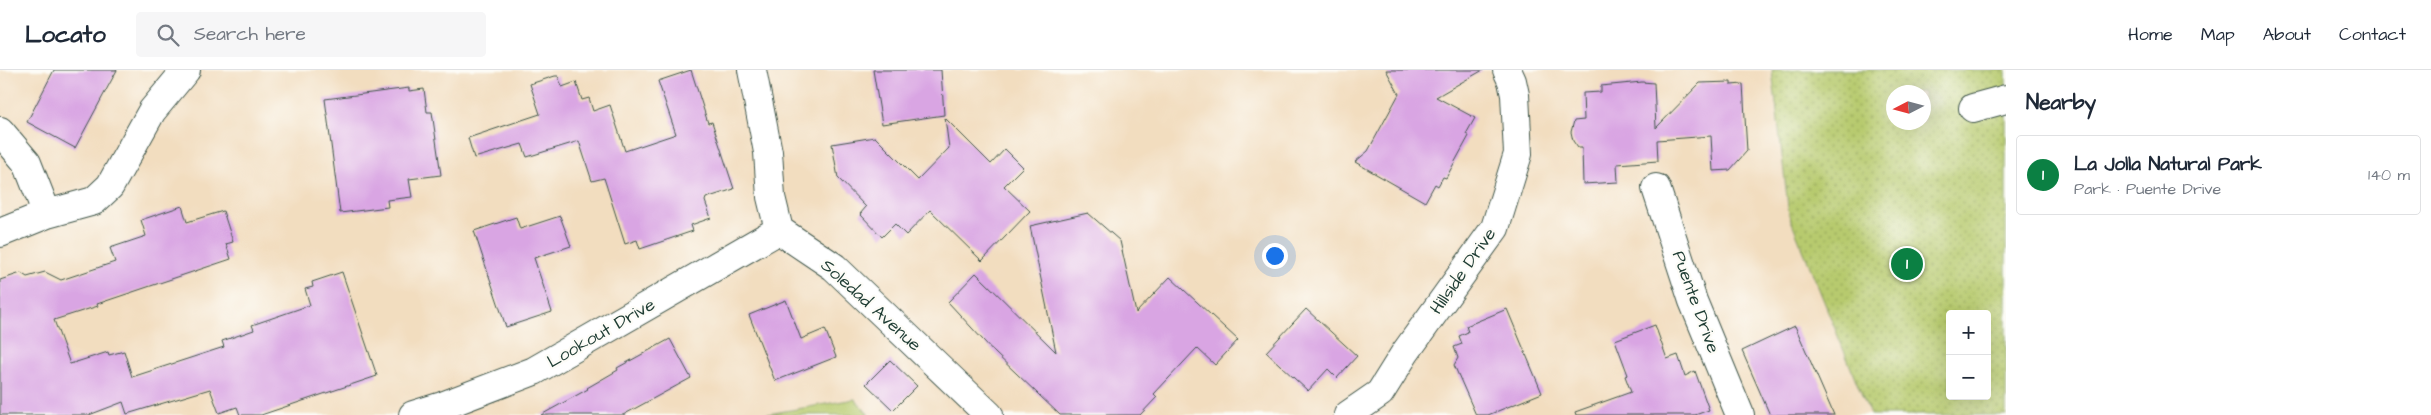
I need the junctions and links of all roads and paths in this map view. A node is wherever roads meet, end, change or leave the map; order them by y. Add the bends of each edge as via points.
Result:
1 (186, 70) edge
2 (752, 70) edge
3 (1507, 70) edge
4 (2006, 99) edge
5 (1973, 108) dead end
6 (0, 131) edge
7 (1656, 188) dead end
8 (47, 214) junction
9 (778, 230) junction
10 (0, 233) edge
11 (413, 415) edge
12 (989, 415) edge
13 (1348, 415) edge
14 (1740, 415) edge

1 - 8 street via 152,110 110,186 94,201
2 - 9 street via 768,152 771,197
3 - 13 street, Hillside Drive via 1515,95 1518,154 1495,228 1380,393
4 - 5 street
6 - 8 street via 27,162
7 - 14 street, Puente Drive via 1693,301
8 - 10 street
9 - 11 street, Lookout Drive via 534,371
9 - 12 street, Soledad Avenue via 834,267

